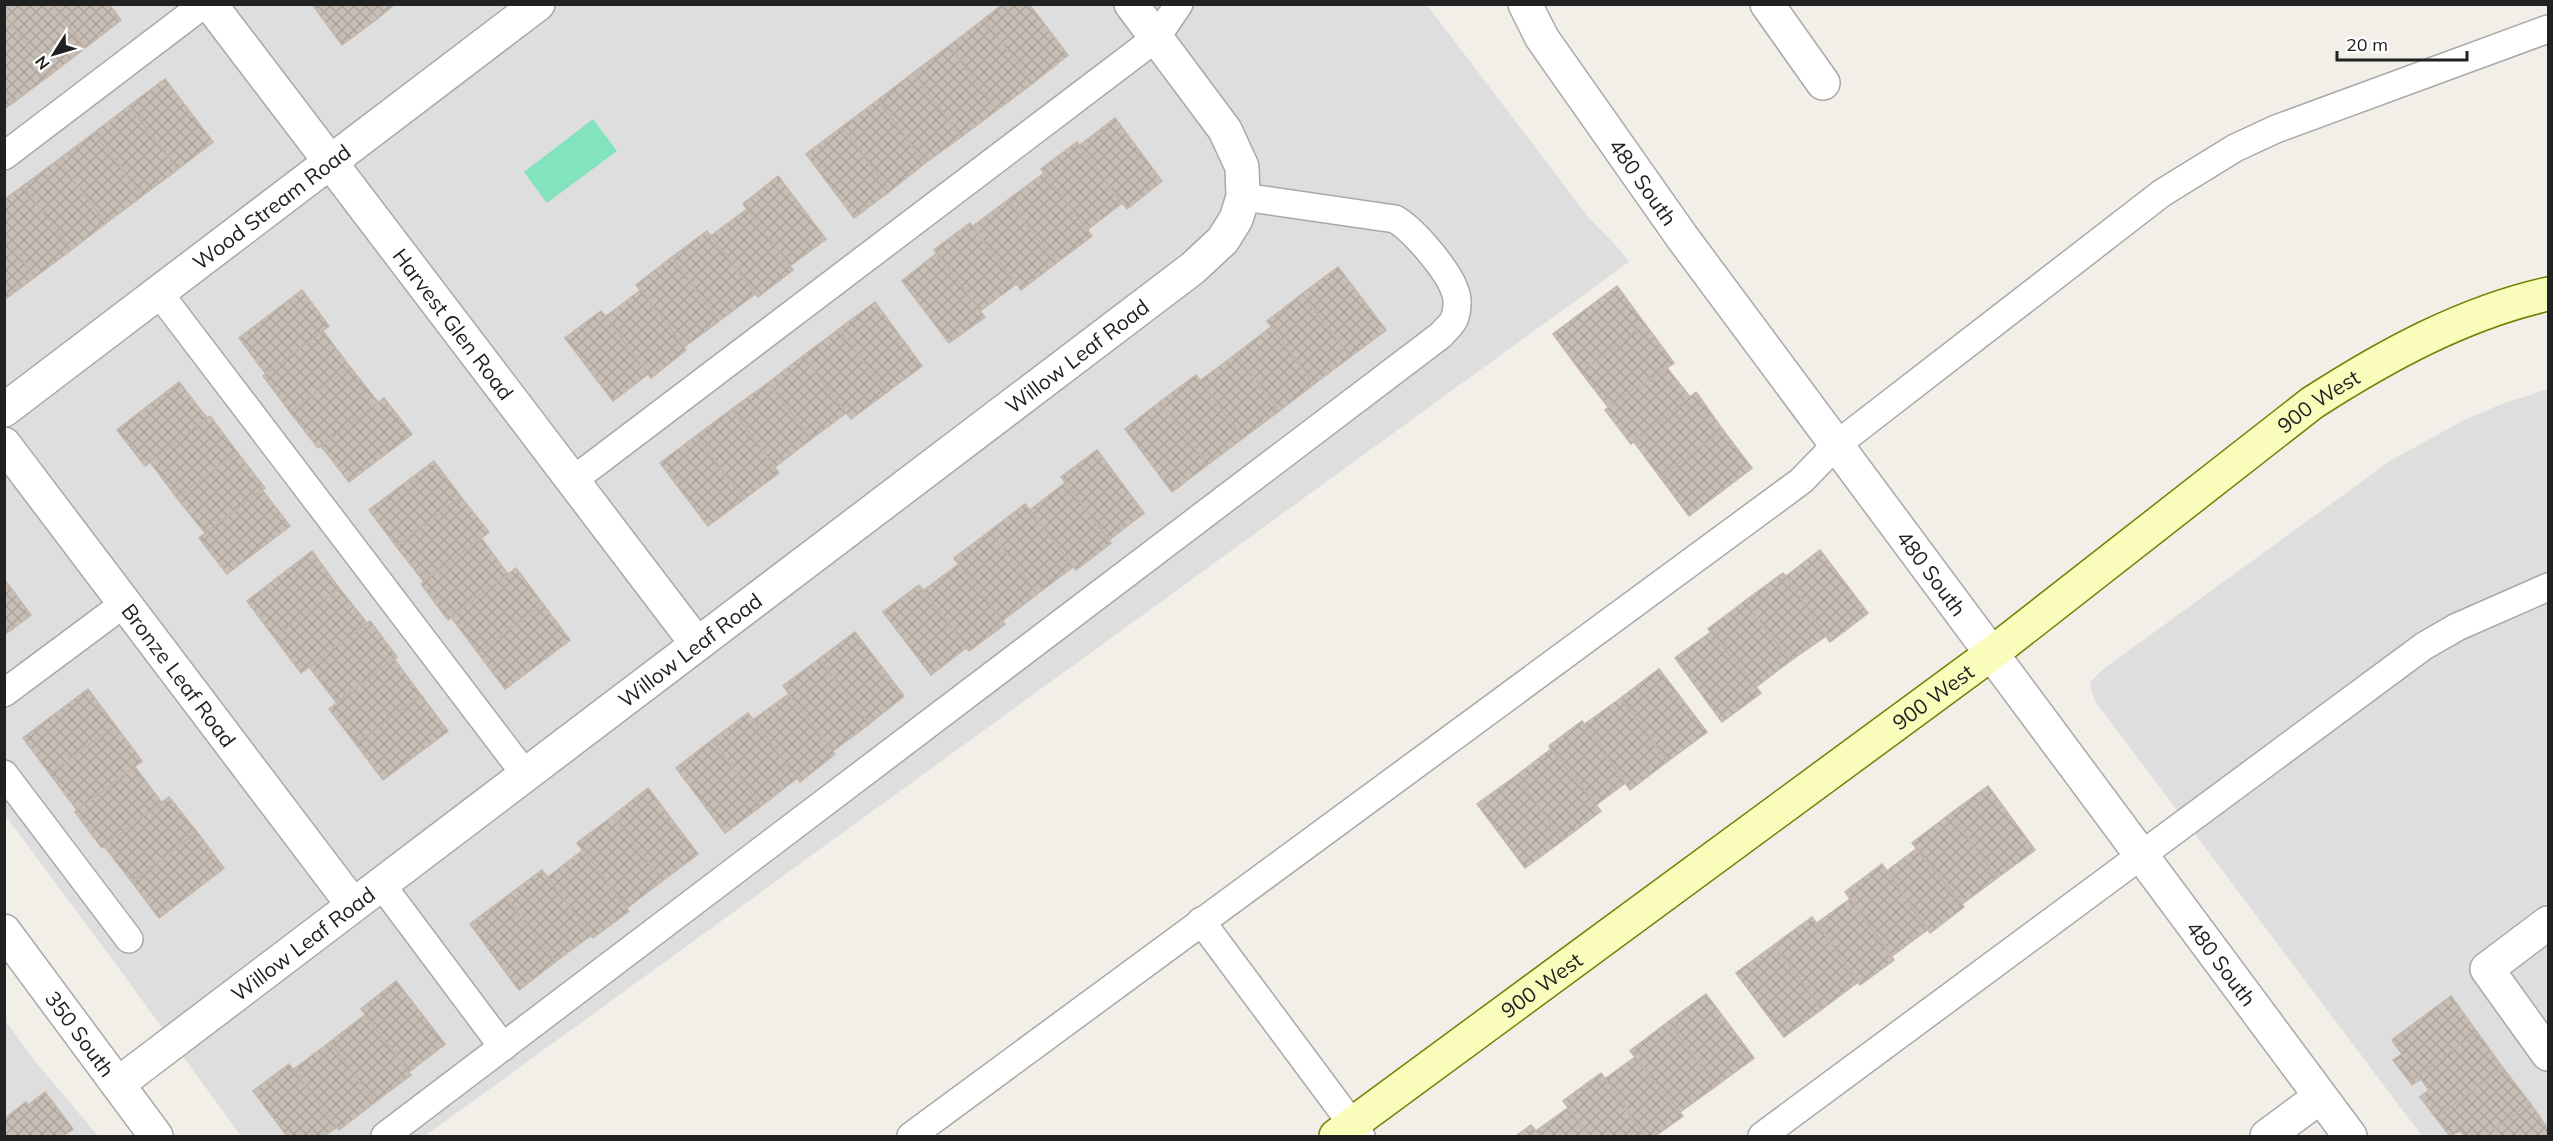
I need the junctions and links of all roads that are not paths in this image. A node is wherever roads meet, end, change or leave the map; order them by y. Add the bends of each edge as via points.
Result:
1 (204, 4) edge
2 (210, 4) edge
3 (538, 4) edge
4 (1131, 4) edge
5 (1179, 4) edge
6 (1525, 4) edge
7 (1767, 4) edge
8 (2548, 29) edge
9 (1156, 38) junction
10 (1823, 83) dead end
11 (4, 156) edge
12 (330, 162) junction
13 (1243, 197) junction
14 (159, 293) junction
15 (2548, 294) edge
16 (4, 410) edge
17 (4, 444) edge
18 (1835, 446) junction
19 (572, 482) junction
20 (2548, 587) edge
21 (125, 603) junction
22 (697, 644) junction
23 (1991, 654) junction
24 (4, 693) edge
25 (4, 774) edge
26 (525, 774) junction
27 (2141, 857) junction
28 (381, 884) junction
29 (353, 905) junction
30 (1201, 921) junction
31 (2548, 923) edge
32 (4, 931) edge
33 (129, 939) dead end
34 (503, 1047) junction
35 (2548, 1054) edge
36 (118, 1084) junction
37 (2320, 1097) junction
38 (1349, 1133) edge
39 (156, 1137) edge
40 (385, 1137) edge
41 (911, 1137) edge
42 (1762, 1137) edge
43 (2267, 1137) edge
44 (2350, 1137) edge

1 - 11 lane
2 - 12 street, Harvest Glen Road
3 - 12 street, Wood Stream Road
4 - 9 street
5 - 9 lane
6 - 18 street, 480 South via 1542,38 1668,218
7 - 10 street
8 - 18 lane via 2276,129 2198,169
9 - 13 street via 1225,130 1242,167
9 - 19 lane
12 - 14 street, Wood Stream Road
12 - 19 street, Harvest Glen Road
13 - 22 street, Willow Leaf Road via 1223,240 1193,268
13 - 34 lane via 1395,219 1413,232 1447,277 1455,293 1454,320 1441,335
14 - 16 street, Wood Stream Road
14 - 26 lane
15 - 23 street, 900 West via 2429,336 2369,366 2312,403
17 - 21 street, Bronze Leaf Road
18 - 23 street, 480 South
18 - 30 lane via 1802,481
19 - 22 street, Harvest Glen Road
20 - 27 lane via 2424,646
21 - 24 lane
21 - 29 street, Bronze Leaf Road
22 - 26 street, Willow Leaf Road
23 - 27 street, 480 South
23 - 38 street, 900 West
25 - 33 lane
26 - 28 street, Willow Leaf Road
27 - 37 street, 480 South
27 - 42 lane
28 - 29 street, Willow Leaf Road
28 - 34 lane
29 - 36 street, Willow Leaf Road
30 - 38 lane
30 - 41 lane
31 - 35 street via 2487,969
32 - 36 street, 350 South
34 - 40 lane
36 - 39 street, 350 South
37 - 43 street
37 - 44 street, 480 South

